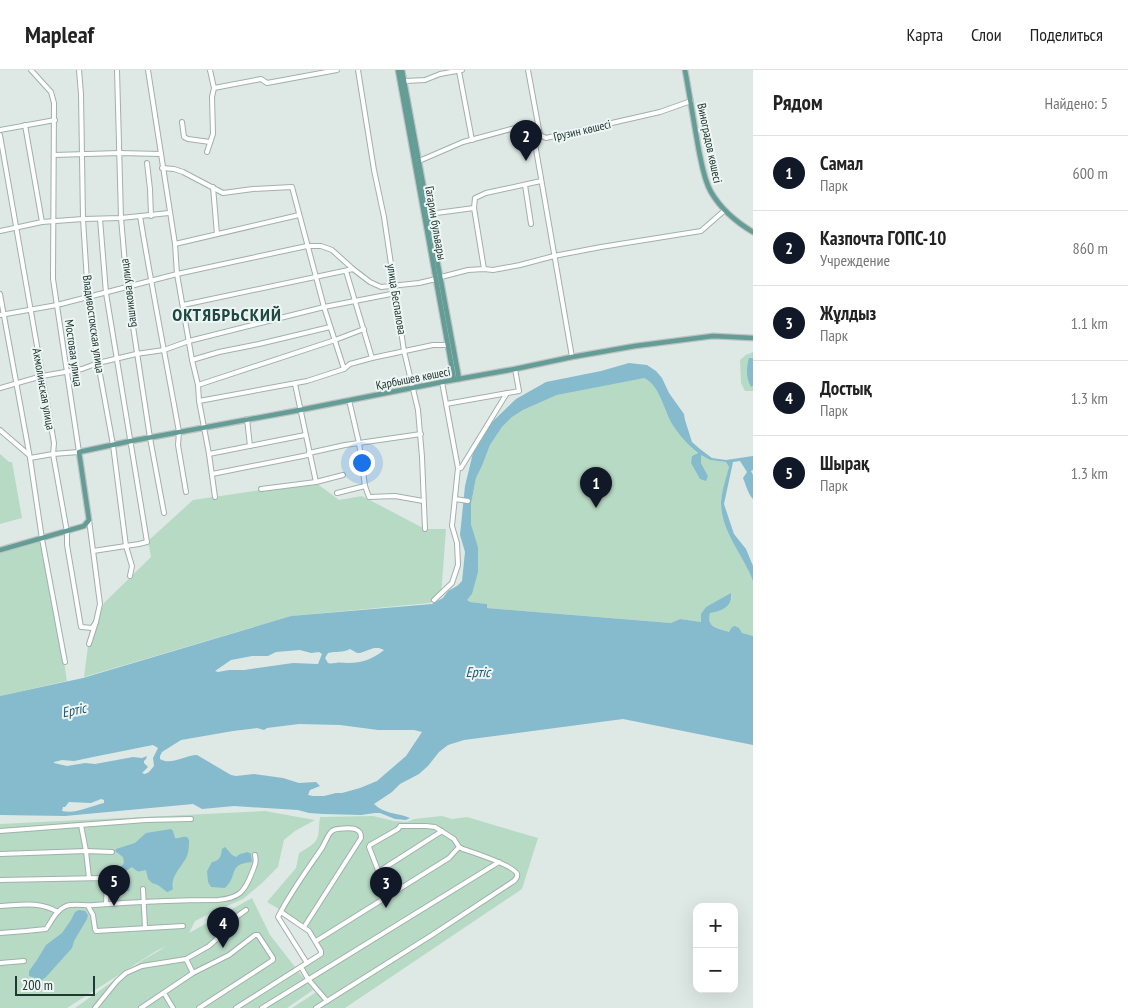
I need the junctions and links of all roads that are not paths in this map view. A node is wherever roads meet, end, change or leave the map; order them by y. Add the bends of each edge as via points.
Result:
1 (30, 70) edge
2 (79, 70) edge
3 (117, 70) edge
4 (148, 70) edge
5 (210, 70) edge
6 (337, 70) edge
7 (358, 70) edge
8 (398, 70) edge
9 (402, 70) edge
10 (461, 70) edge
11 (528, 70) edge
12 (685, 70) edge
13 (405, 81) junction
14 (214, 88) junction
15 (691, 101) junction
16 (55, 120) junction
17 (182, 122) dead end
18 (25, 125) junction
19 (0, 130) edge
20 (533, 132) junction
21 (0, 135) edge
22 (540, 135) junction
23 (472, 140) junction
24 (210, 142) junction
25 (206, 152) dead end
26 (118, 153) junction
27 (82, 154) junction
28 (161, 154) junction
29 (418, 154) junction
30 (54, 155) junction
31 (432, 155) junction
32 (417, 161) junction
33 (147, 163) dead end
34 (162, 168) junction
35 (541, 181) junction
36 (525, 185) junction
37 (214, 187) junction
38 (474, 208) junction
39 (724, 210) junction
40 (169, 213) junction
41 (429, 214) junction
42 (299, 215) junction
43 (140, 216) junction
44 (151, 216) junction
45 (100, 218) junction
46 (120, 218) junction
47 (83, 219) junction
48 (54, 221) junction
49 (42, 222) junction
50 (531, 224) dead end
51 (17, 228) junction
52 (0, 231) edge
53 (753, 232) edge
54 (217, 234) junction
55 (174, 244) junction
56 (308, 246) junction
57 (554, 256) junction
58 (352, 269) junction
59 (484, 269) junction
60 (346, 271) junction
61 (177, 274) junction
62 (316, 277) junction
63 (438, 278) junction
64 (150, 280) junction
65 (395, 286) junction
66 (127, 287) junction
67 (106, 293) junction
68 (396, 293) junction
69 (0, 294) edge
70 (88, 297) junction
71 (355, 300) junction
72 (183, 304) junction
73 (57, 305) junction
74 (324, 307) junction
75 (31, 310) junction
76 (2, 315) edge
77 (330, 326) junction
78 (364, 329) junction
79 (753, 338) edge
80 (334, 340) junction
81 (188, 341) junction
82 (448, 345) junction
83 (164, 350) junction
84 (404, 351) junction
85 (136, 354) junction
86 (572, 357) junction
87 (372, 358) junction
88 (117, 359) junction
89 (192, 360) junction
90 (98, 363) junction
91 (344, 369) junction
92 (515, 369) junction
93 (67, 372) junction
94 (42, 376) junction
95 (457, 379) junction
96 (442, 382) junction
97 (16, 384) junction
98 (295, 384) junction
99 (198, 385) junction
100 (0, 388) edge
101 (414, 388) junction
102 (507, 393) junction
103 (349, 400) junction
104 (199, 401) junction
105 (446, 404) junction
106 (300, 410) junction
107 (247, 420) junction
108 (204, 428) junction
109 (0, 430) edge
110 (179, 432) junction
111 (421, 434) junction
112 (305, 436) junction
113 (150, 438) junction
114 (131, 441) junction
115 (359, 443) junction
116 (113, 445) junction
117 (250, 446) junction
118 (79, 452) junction
119 (309, 453) junction
120 (54, 454) junction
121 (209, 454) junction
122 (30, 457) junction
123 (458, 468) junction
124 (212, 474) junction
125 (342, 475) dead end
126 (316, 482) junction
127 (365, 486) junction
128 (261, 489) dead end
129 (186, 492) dead end
130 (337, 493) dead end
131 (215, 497) dead end
132 (455, 499) junction
133 (423, 501) junction
134 (468, 501) dead end
135 (164, 513) dead end
136 (89, 520) junction
137 (425, 529) dead end
138 (67, 532) junction
139 (42, 539) junction
140 (126, 546) junction
141 (0, 550) edge
142 (92, 551) junction
143 (130, 576) dead end
144 (434, 600) dead end
145 (96, 622) junction
146 (89, 644) dead end
147 (65, 662) dead end
148 (191, 819) dead end
149 (81, 825) junction
150 (0, 830) edge
151 (442, 831) junction
152 (460, 847) junction
153 (86, 851) junction
154 (112, 852) dead end
155 (0, 854) edge
156 (255, 855) dead end
157 (499, 862) junction
158 (378, 872) junction
159 (89, 878) junction
160 (0, 880) edge
161 (143, 889) dead end
162 (388, 896) junction
163 (143, 902) junction
164 (106, 904) junction
165 (0, 906) edge
166 (88, 906) junction
167 (246, 910) dead end
168 (58, 912) junction
169 (281, 912) junction
170 (183, 926) dead end
171 (304, 927) junction
172 (145, 928) junction
173 (0, 932) edge
174 (316, 941) junction
175 (186, 959) junction
176 (24, 961) dead end
177 (0, 963) edge
178 (307, 963) junction
179 (300, 967) junction
180 (193, 973) junction
181 (308, 978) junction
182 (164, 993) junction
183 (327, 1001) junction
184 (95, 1008) edge
185 (141, 1008) edge
186 (173, 1008) edge
187 (199, 1008) edge
188 (236, 1008) edge
189 (262, 1008) edge
190 (316, 1008) edge

1 - 16 street, Мостовая улица via 51,92
2 - 27 street, Владивостокская улица
3 - 26 street, Башикова улица
4 - 28 street
5 - 14 street
6 - 14 street via 267,83 261,80
7 - 65 street, улица Беспалова
8 - 32 main road, Гагарин бульвары
9 - 13 main road, Гагарин бульвары
10 - 13 street via 425,80
10 - 23 street
11 - 22 street
12 - 15 main road, Виноградов көшесі
13 - 29 main road, Гагарин бульвары
14 - 24 street
15 - 22 street, Грузин көшесі via 660,112 546,138
15 - 39 main road, Виноградов көшесі via 706,182
16 - 18 street
16 - 30 street, Мостовая улица
17 - 24 street via 184,137
18 - 19 street
18 - 49 street
20 - 22 street, Грузин көшесі
20 - 23 street, Грузин көшесі via 522,127
20 - 35 street
21 - 51 street, Акмолинская улица
23 - 31 street, Грузин көшесі
24 - 25 street
26 - 27 street
26 - 28 street
26 - 46 street, Башикова улица
27 - 30 street
27 - 47 street, Владивостокская улица
28 - 34 street
29 - 31 street
29 - 32 main road, Гагарин бульвары
30 - 48 street, Мостовая улица
31 - 32 street, Грузин көшесі
32 - 41 main road, Гагарин бульвары
32 - 63 main road, Гагарин бульвары
33 - 44 street
34 - 37 street via 183,172
34 - 40 street
35 - 36 street
35 - 57 street
36 - 38 street via 474,198
36 - 50 street
37 - 42 street via 223,193 292,187
37 - 54 street
38 - 41 street
38 - 59 street
39 - 53 main road, Виноградов көшесі
39 - 57 street via 701,231
40 - 44 street
40 - 55 street
41 - 63 main road, Гагарин бульвары
42 - 54 street
42 - 56 street
43 - 44 street
43 - 46 street
43 - 64 street
45 - 46 street
45 - 47 street
45 - 67 street
46 - 66 street, Башикова улица
47 - 48 street
47 - 70 street, Владивостокская улица
48 - 49 street
48 - 73 street, Мостовая улица via 53,279
49 - 51 street
51 - 52 street
51 - 75 street, Акмолинская улица
54 - 55 street
55 - 61 street
56 - 58 street via 332,250
56 - 61 street
56 - 62 street
57 - 59 street via 520,266
57 - 86 street
58 - 60 street
58 - 65 street via 376,286
59 - 63 street
60 - 62 street
60 - 71 street
61 - 64 street
61 - 72 street
62 - 72 street
62 - 74 street
63 - 65 street
63 - 82 main road, Гагарин бульвары
63 - 95 main road, Гагарин бульвары
64 - 66 street
64 - 83 street
65 - 68 street, улица Беспалова
66 - 67 street
66 - 85 street, Башикова улица
67 - 70 street
67 - 88 street
68 - 71 street
68 - 84 street, улица Беспалова
69 - 76 street
70 - 73 street
70 - 90 street, Владивостокская улица
71 - 74 street
71 - 78 street
72 - 81 street
73 - 75 street
73 - 93 street, Мостовая улица
74 - 77 street
74 - 81 street
75 - 76 street
75 - 94 street, Акмолинская улица
76 - 97 street
77 - 80 street
77 - 89 street
78 - 80 street
78 - 87 street
79 - 86 main road, Қарбышев көшесі via 712,336
80 - 91 street
80 - 99 street
81 - 83 street
81 - 89 street
82 - 84 street
82 - 95 main road, Гагарин бульвары
83 - 85 street
83 - 110 street
84 - 87 street
84 - 101 street, улица Беспалова
85 - 88 street
85 - 113 street, Башикова улица
86 - 92 main road, Қарбышев көшесі
87 - 91 street
88 - 90 street
88 - 114 street
89 - 99 street
90 - 93 street
90 - 116 street, Владивостокская улица
91 - 98 street
92 - 95 main road, Қарбышев көшесі
92 - 102 street via 520,391
93 - 94 street
93 - 118 street, Мостовая улица
94 - 97 street
94 - 120 street, Акмолинская улица
95 - 96 main road, Қарбышев көшесі
96 - 101 main road, Қарбышев көшесі
96 - 105 street
97 - 100 street
97 - 122 street
98 - 104 street
98 - 106 street
99 - 104 street
101 - 103 main road, Қарбышев көшесі
101 - 111 street, улица Беспалова
102 - 105 street
102 - 123 street via 462,468
103 - 106 main road, Қарбышев көшесі
103 - 115 street
104 - 108 street
105 - 123 street
106 - 107 main road, Қарбышев көшесі
106 - 112 street
107 - 108 main road, Қарбышев көшесі
107 - 117 street
108 - 110 main road, Қарбышев көшесі
108 - 121 street
109 - 122 street
110 - 113 main road, Қарбышев көшесі
110 - 129 street
111 - 115 street
111 - 133 street, улица Беспалова
112 - 117 street
112 - 119 street
113 - 114 main road, Қарбышев көшесі
113 - 135 street, Башикова улица
114 - 116 main road, Қарбышев көшесі
114 - 140 street via 148,542
115 - 119 street
115 - 127 street
116 - 118 main road, Қарбышев көшесі
116 - 140 street, Владивостокская улица
117 - 121 street
118 - 120 street
118 - 136 main road, Мостовая улица
119 - 124 street
119 - 126 street
120 - 122 street
120 - 138 street, Акмолинская улица
121 - 124 street
122 - 139 street
123 - 132 street
124 - 131 street
125 - 126 street
126 - 128 street
127 - 130 street
127 - 133 street via 369,497 395,496
132 - 134 street
132 - 144 street via 452,526 458,565 452,583
133 - 137 street, улица Беспалова
136 - 138 main road via 84,526
136 - 142 street, Мостовая улица
138 - 139 main road
138 - 145 street, Акмолинская улица via 81,627 92,628
139 - 141 main road
139 - 147 street
140 - 142 street
140 - 143 street, Владивостокская улица via 132,566
142 - 145 street, Мостовая улица via 100,604
145 - 146 street, Мостовая улица
148 - 149 street
149 - 150 street
149 - 153 street
151 - 152 street
151 - 158 street
151 - 158 street via 436,827 400,826 370,845
152 - 157 street
152 - 162 street via 450,858
153 - 154 street
153 - 155 street
153 - 159 street
156 - 163 street via 257,861 243,891 230,899
157 - 181 street
157 - 183 street via 517,872 514,881
158 - 162 street
159 - 160 street
159 - 164 street via 106,879
161 - 163 street
162 - 174 street
163 - 164 street
163 - 172 street
164 - 166 street
165 - 168 street via 40,905
166 - 168 street via 66,906
166 - 172 street via 96,931
167 - 175 street via 222,927 220,936 209,946
168 - 173 street via 46,929
169 - 171 street
169 - 171 street via 331,832 356,829 361,834 360,838
169 - 178 street via 279,920
170 - 172 street
171 - 174 street
174 - 178 street via 321,954
175 - 180 street
175 - 184 street via 142,966 126,973
176 - 177 street
178 - 179 street
179 - 181 street
179 - 188 street
180 - 182 street
180 - 187 street via 230,955 255,935 273,958
181 - 183 street
181 - 189 street
182 - 185 street
182 - 186 street
183 - 190 street

